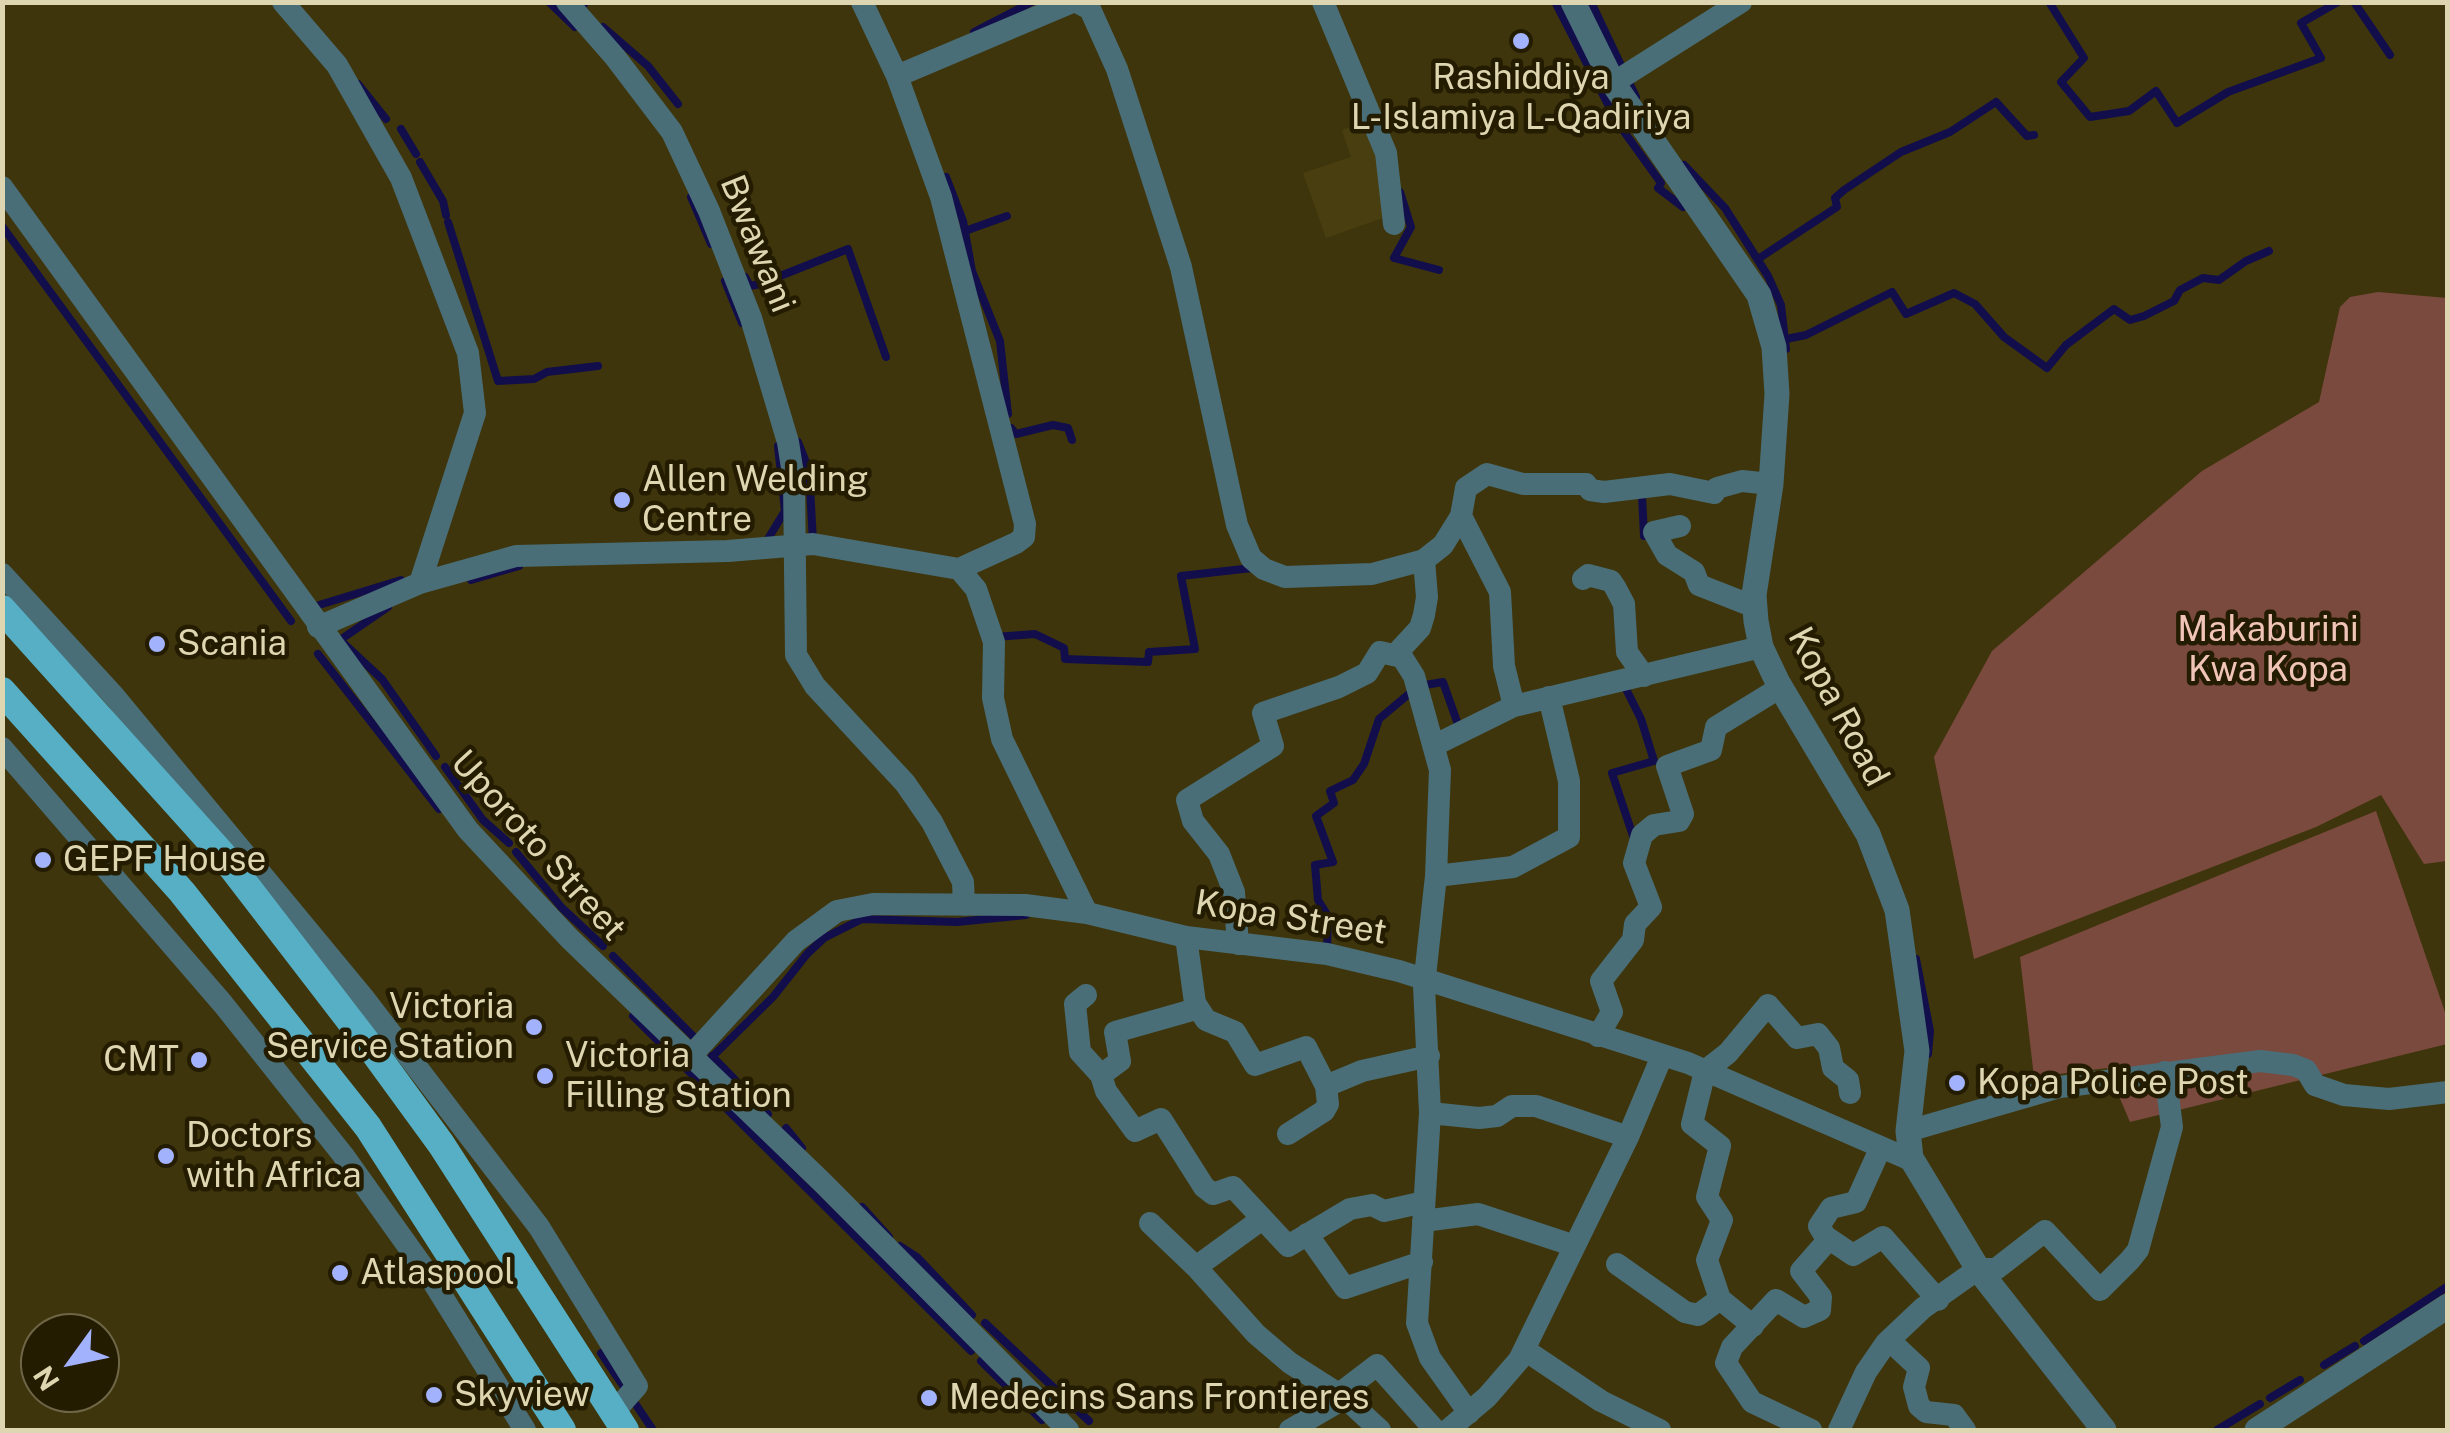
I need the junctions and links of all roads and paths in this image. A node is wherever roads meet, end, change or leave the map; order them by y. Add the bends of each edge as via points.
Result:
1 (283, 2) edge
2 (567, 2) edge
3 (862, 2) edge
4 (1074, 2) edge
5 (1324, 2) edge
6 (1573, 2) edge
7 (1740, 2) edge
8 (897, 76) junction
9 (1613, 84) junction
10 (2, 187) edge
11 (1394, 224) dead end
12 (1771, 484) junction
13 (1462, 516) junction
14 (1680, 526) dead end
15 (797, 548) junction
16 (1424, 560) junction
17 (960, 569) junction
18 (2, 574) edge
19 (1583, 579) dead end
20 (420, 584) junction
21 (1756, 607) junction
22 (2, 608) edge
23 (318, 628) junction
24 (1761, 647) junction
25 (1396, 654) junction
26 (1644, 676) junction
27 (1781, 686) junction
28 (2, 690) edge
29 (1549, 698) junction
30 (1514, 706) junction
31 (1435, 745) junction
32 (2, 748) edge
33 (1436, 876) junction
34 (964, 905) junction
35 (1087, 914) junction
36 (1186, 937) junction
37 (1238, 944) junction
38 (1425, 980) junction
39 (1086, 995) dead end
40 (1196, 1009) junction
41 (1598, 1036) junction
42 (1428, 1056) junction
43 (1662, 1056) junction
44 (689, 1058) junction
45 (1706, 1071) junction
46 (2165, 1072) junction
47 (1100, 1075) junction
48 (1326, 1086) junction
49 (2448, 1092) edge
50 (1850, 1093) dead end
51 (1430, 1113) junction
52 (464, 1125) junction
53 (1908, 1131) junction
54 (1288, 1134) dead end
55 (1628, 1136) junction
56 (440, 1144) junction
57 (1880, 1149) junction
58 (1913, 1160) junction
59 (1424, 1211) junction
60 (1262, 1219) junction
61 (1150, 1224) dead end
62 (1306, 1234) junction
63 (1829, 1239) junction
64 (1572, 1245) junction
65 (1422, 1262) junction
66 (1616, 1264) dead end
67 (1196, 1267) junction
68 (1978, 1269) junction
69 (1720, 1299) junction
70 (1938, 1300) junction
71 (2448, 1306) edge
72 (1753, 1326) junction
73 (1889, 1340) junction
74 (1525, 1350) junction
75 (1342, 1396) junction
76 (620, 1421) edge
77 (1454, 1426) edge
78 (525, 1430) edge
79 (562, 1430) edge
80 (1068, 1430) edge
81 (1290, 1430) edge
82 (1380, 1430) edge
83 (1660, 1430) edge
84 (1811, 1430) edge
85 (1839, 1430) edge
86 (1965, 1430) edge
87 (2104, 1430) edge
88 (2257, 1430) edge

1 - 20 street via 337,65 402,178 468,353 475,413
2 - 15 street, Bwawani via 672,132 709,211 788,442
3 - 8 street
4 - 8 street
4 - 16 street via 1090,9 1116,69 1177,252 1237,526 1251,558 1285,576 1321,579
5 - 11 street via 1386,152
6 - 9 street, Kopa Road
7 - 9 street
8 - 17 street via 941,197 1024,524 1024,537 1016,543
9 - 12 street, Kopa Road via 1759,295 1774,347 1777,394
10 - 23 street, Uporoto Street
12 - 13 street via 1742,481 1714,493 1670,484 1604,492 1586,484 1523,484 1487,474 1462,494
12 - 21 street, Kopa Road
13 - 16 street
13 - 30 street via 1500,592 1504,666
14 - 21 street via 1654,532 1667,555 1694,572 1699,584
15 - 17 street via 813,544
15 - 20 street via 516,556
15 - 34 street, Bwawani via 794,648 801,666 932,822 963,882
16 - 25 street via 1424,615
17 - 35 street via 976,590 994,642 993,698 1002,740
18 - 52 street via 114,696
19 - 26 street via 1588,575 1616,587 1628,652
20 - 23 street
21 - 24 street, Kopa Road
22 - 56 highway via 221,853
23 - 44 street, Uporoto Street via 468,830
24 - 26 street
24 - 27 street, Kopa Road
25 - 31 street via 1410,665
25 - 37 street via 1380,652 1367,673 1263,713 1273,746 1187,800 1234,892
26 - 29 street
27 - 41 street via 1716,726 1711,750 1667,766 1683,814 1642,836 1634,862 1651,907 1601,981 1612,1012
27 - 53 street, Kopa Road via 1868,834 1896,910 1917,1050
28 - 79 highway via 182,892 368,1128
29 - 30 street
29 - 33 street via 1569,781 1570,837 1514,868
30 - 31 street
31 - 33 street
32 - 78 street via 223,1004 342,1155 430,1277
33 - 38 street
34 - 35 street, Kopa Street
34 - 44 street, Kopa Street via 872,904 837,911 796,941
35 - 36 street, Kopa Street
36 - 37 street, Kopa Street
36 - 40 street
37 - 38 street, Kopa Street via 1327,954
38 - 41 street, Kopa Street
38 - 42 street
39 - 47 street via 1075,1004 1080,1052
40 - 47 street via 1115,1032 1120,1060
40 - 48 street via 1235,1032 1255,1066 1306,1046
41 - 43 street, Kopa Street
42 - 48 street
42 - 51 street
43 - 45 street, Kopa Street
43 - 55 street
44 - 80 street, Uporoto Street
45 - 50 street via 1768,1005 1796,1036 1818,1034
45 - 57 street, Kopa Street
45 - 69 street via 1692,1120 1720,1146 1707,1196 1722,1223 1707,1260
46 - 49 street via 2278,1061 2306,1070 2315,1086 2344,1095 2389,1099
46 - 53 street via 2060,1087
46 - 68 street via 2172,1127 2130,1260 2100,1290 2045,1232 1996,1269
47 - 60 street via 1135,1131 1160,1119 1204,1187 1213,1194 1232,1187
48 - 54 street via 1324,1111
51 - 55 street via 1479,1118 1536,1106
51 - 59 street
52 - 56 street
52 - 76 street via 539,1227 637,1386
53 - 58 street, Kopa Road
55 - 64 street
56 - 76 highway
57 - 58 street, Kopa Street
57 - 63 street via 1856,1202 1830,1208 1821,1218
58 - 68 street, Kopa Road
59 - 62 street via 1350,1208
59 - 64 street via 1478,1214
59 - 65 street
60 - 62 street via 1288,1246
60 - 67 street
61 - 67 street
62 - 65 street via 1348,1289
63 - 70 street via 1857,1256 1883,1237
63 - 72 street via 1801,1271 1821,1296 1820,1310 1804,1317 1776,1300
64 - 74 street
65 - 77 street via 1420,1339
66 - 69 street via 1685,1312 1698,1315
67 - 75 street via 1256,1334
68 - 70 street
68 - 87 street, Kopa Road
69 - 72 street
70 - 73 street
71 - 88 street
72 - 84 street via 1732,1347 1726,1365 1752,1402
73 - 85 street
73 - 86 street via 1918,1368 1919,1406 1954,1415
74 - 77 street
74 - 83 street via 1601,1401
75 - 77 street via 1376,1364
75 - 81 street
75 - 82 street

